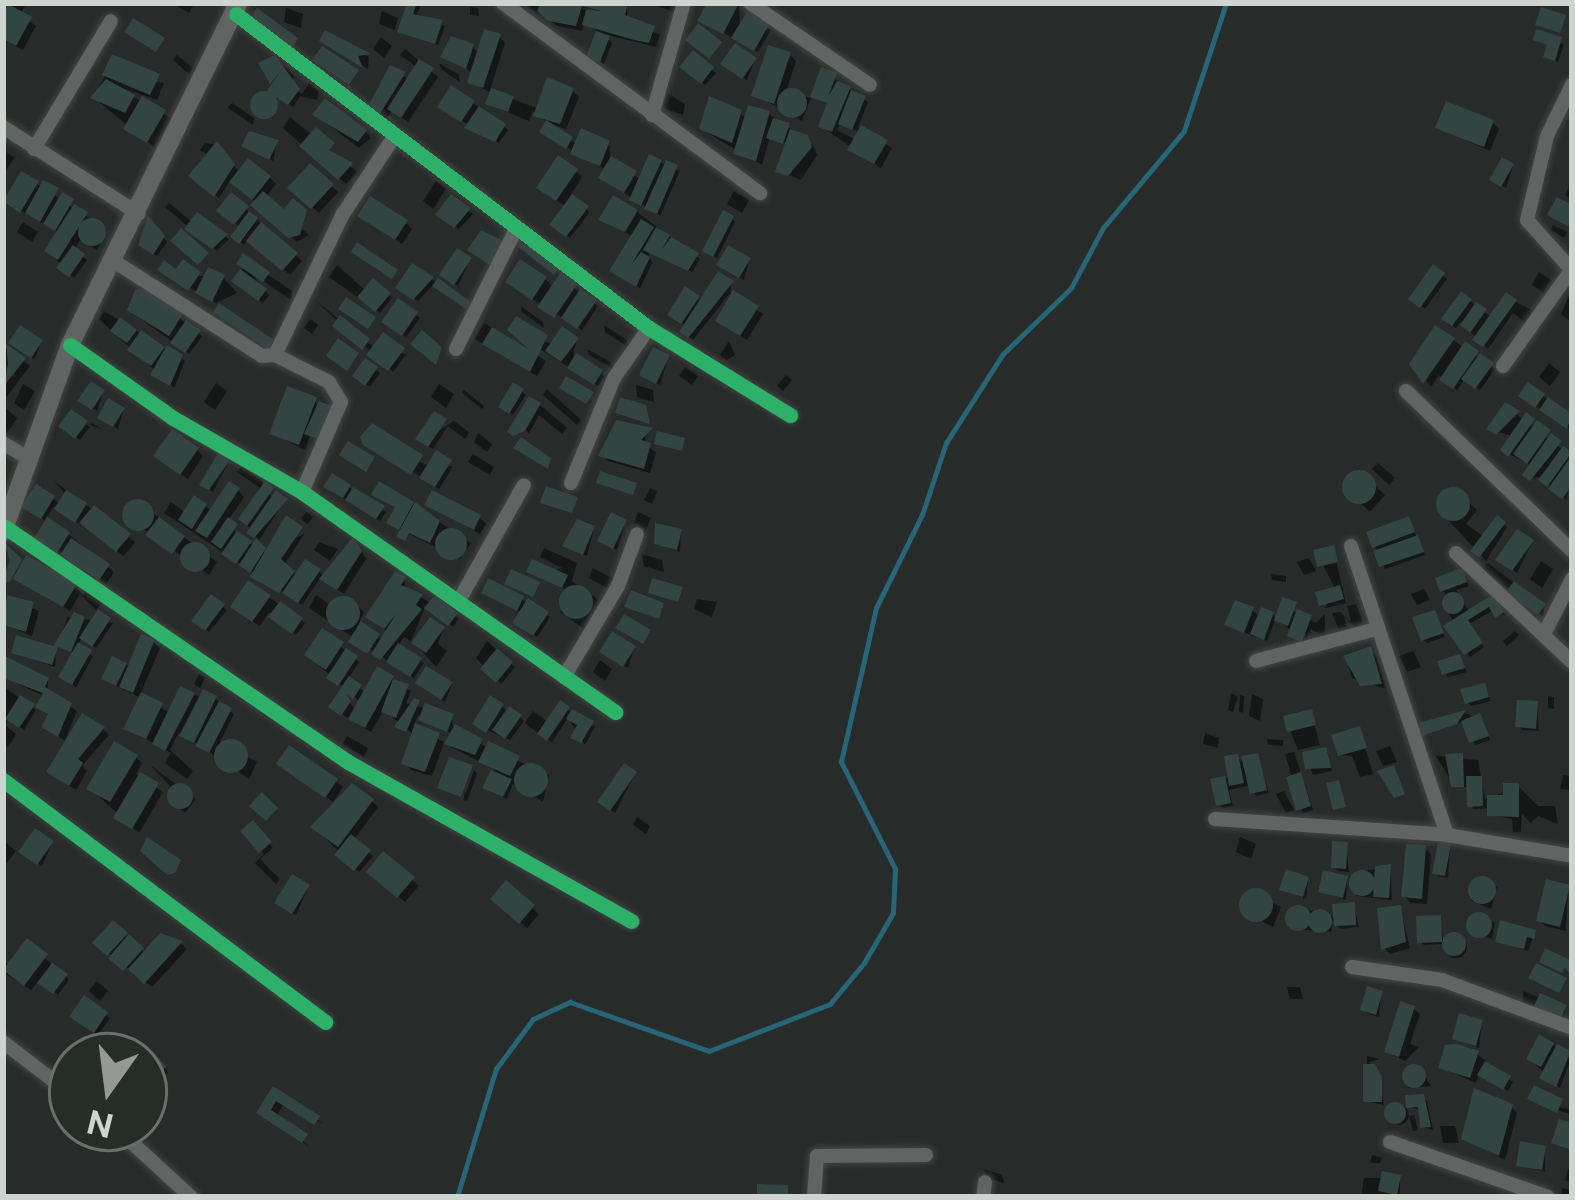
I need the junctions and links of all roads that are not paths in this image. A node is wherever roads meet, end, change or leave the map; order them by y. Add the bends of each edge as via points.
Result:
1 (502, 3) edge
2 (683, 3) edge
3 (750, 3) edge
4 (237, 9) edge
5 (111, 21) dead end
6 (870, 85) dead end
7 (1572, 85) edge
8 (652, 115) junction
9 (3, 127) edge
10 (394, 137) junction
11 (34, 148) junction
12 (760, 193) dead end
13 (139, 214) junction
14 (517, 227) junction
15 (112, 260) junction
16 (1571, 268) edge
17 (649, 328) junction
18 (70, 346) junction
19 (455, 349) dead end
20 (275, 356) junction
21 (1503, 366) dead end
22 (1406, 391) dead end
23 (790, 415) dead end
24 (3, 443) edge
25 (26, 457) junction
26 (572, 483) dead end
27 (524, 485) dead end
28 (302, 492) junction
29 (4, 530) edge
30 (637, 534) dead end
31 (1351, 546) dead end
32 (1572, 550) edge
33 (1456, 553) dead end
34 (1572, 579) edge
35 (458, 602) junction
36 (1376, 629) junction
37 (1544, 634) junction
38 (1256, 661) dead end
39 (1572, 662) edge
40 (564, 677) junction
41 (615, 712) dead end
42 (3, 780) edge
43 (1215, 819) dead end
44 (1447, 835) junction
45 (1572, 856) edge
46 (631, 921) dead end
47 (1352, 967) dead end
48 (326, 1022) dead end
49 (1572, 1028) edge
50 (3, 1042) edge
51 (48, 1077) edge
52 (1390, 1142) dead end
53 (142, 1152) edge
54 (926, 1155) dead end
55 (190, 1197) edge
56 (814, 1197) edge
57 (1548, 1197) edge

1 - 8 street
2 - 8 street
3 - 6 street
4 - 10 street
4 - 13 street
5 - 11 street
7 - 16 street via 1547,136 1527,220
8 - 12 street
9 - 11 street
10 - 14 street
10 - 20 street via 344,214
11 - 13 street
13 - 15 street
14 - 17 street
14 - 19 street
15 - 18 street
15 - 20 street via 262,356
16 - 21 street
17 - 23 street
17 - 26 street via 614,378
18 - 25 street
18 - 28 street via 172,418
20 - 28 street via 329,382 341,402
22 - 32 street
24 - 25 street
25 - 29 street
27 - 35 street
28 - 35 street
29 - 46 street via 348,762
30 - 40 street via 618,586
31 - 36 street
33 - 37 street
34 - 37 street
35 - 40 street
36 - 38 street
36 - 44 street
37 - 39 street
40 - 41 street
42 - 48 street
43 - 44 street
44 - 45 street
47 - 49 street via 1442,980
50 - 51 street
52 - 57 street
53 - 55 street
54 - 56 street via 817,1156

